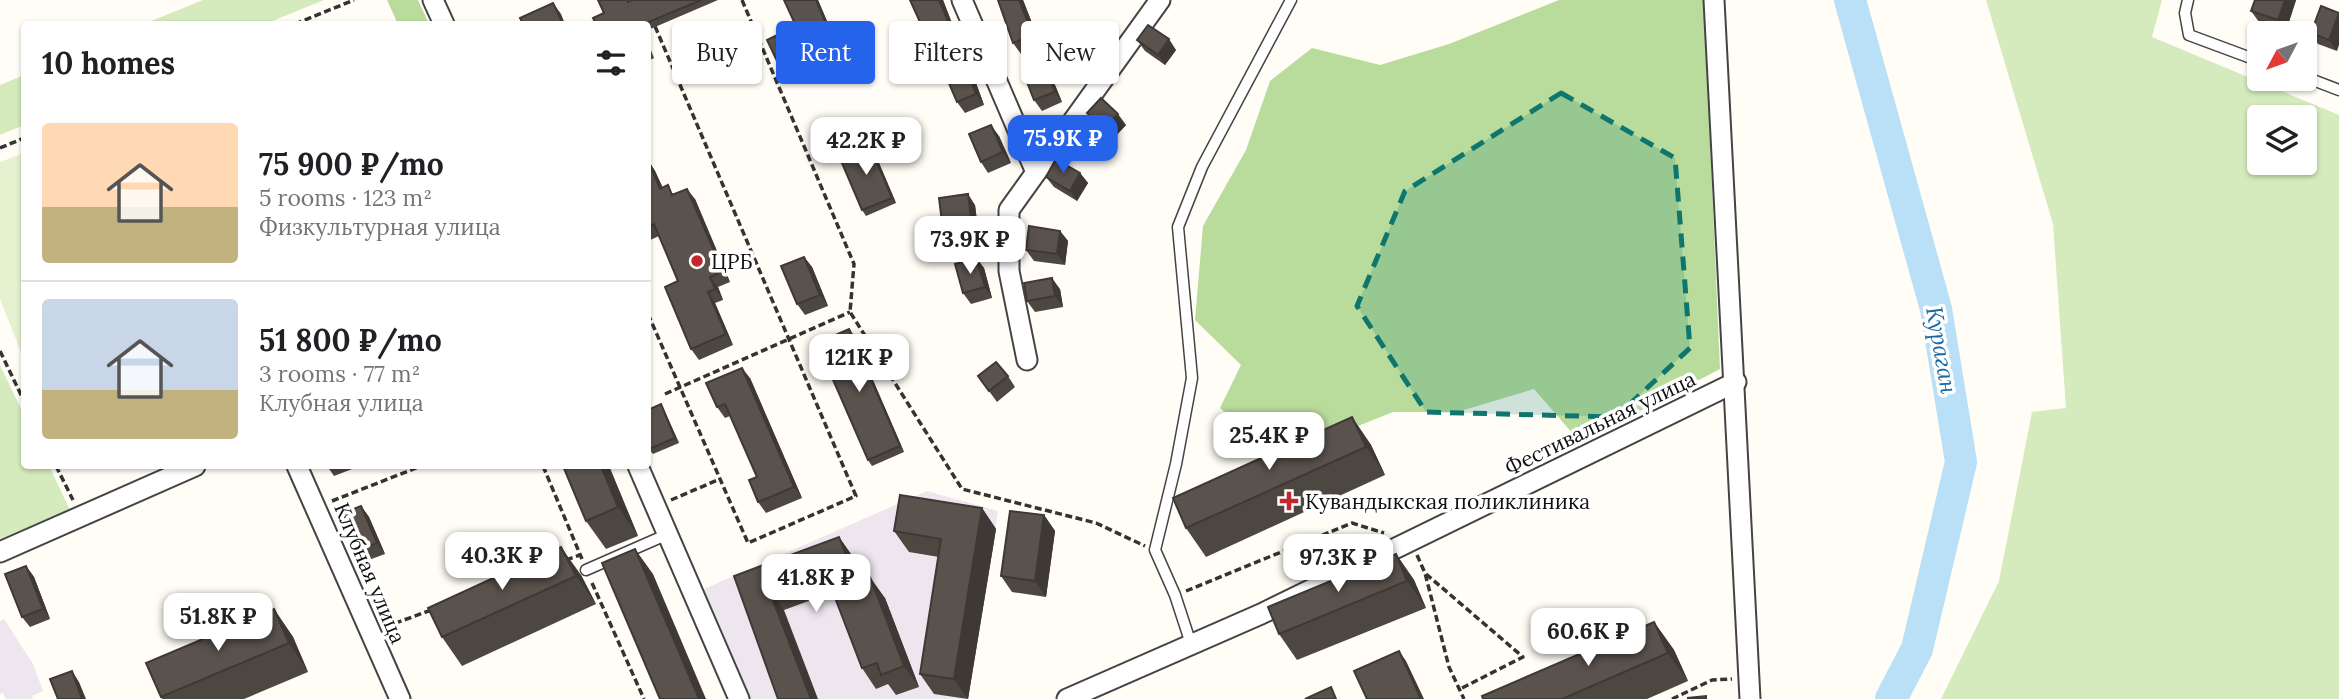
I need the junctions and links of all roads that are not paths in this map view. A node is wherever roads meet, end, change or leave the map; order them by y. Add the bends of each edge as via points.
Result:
1 (433, 0) edge
2 (962, 0) edge
3 (1160, 0) edge
4 (1291, 0) edge
5 (1714, 0) edge
6 (2188, 0) edge
7 (443, 21) edge
8 (2247, 57) edge
9 (2317, 82) edge
10 (2339, 90) edge
11 (1035, 170) junction
12 (1027, 360) dead end
13 (1735, 382) junction
14 (188, 469) edge
15 (298, 469) edge
16 (639, 469) edge
17 (668, 534) junction
18 (0, 552) edge
19 (586, 570) dead end
20 (1191, 644) junction
21 (1103, 692) edge
22 (400, 699) edge
23 (739, 699) edge
24 (1067, 699) edge
25 (1750, 699) edge

1 - 7 street
2 - 11 street
3 - 11 street
4 - 20 lane via 1202,167 1178,227 1192,378 1177,464 1154,550
5 - 13 street
6 - 8 lane via 2189,35
9 - 10 lane
11 - 12 street via 1009,210 1009,271
13 - 20 street, Фестивальная улица
13 - 25 street
14 - 18 street
15 - 22 street, Клубная улица
16 - 17 street
17 - 19 lane
17 - 23 street
20 - 21 street, Фестивальная улица
21 - 24 street, Фестивальная улица

